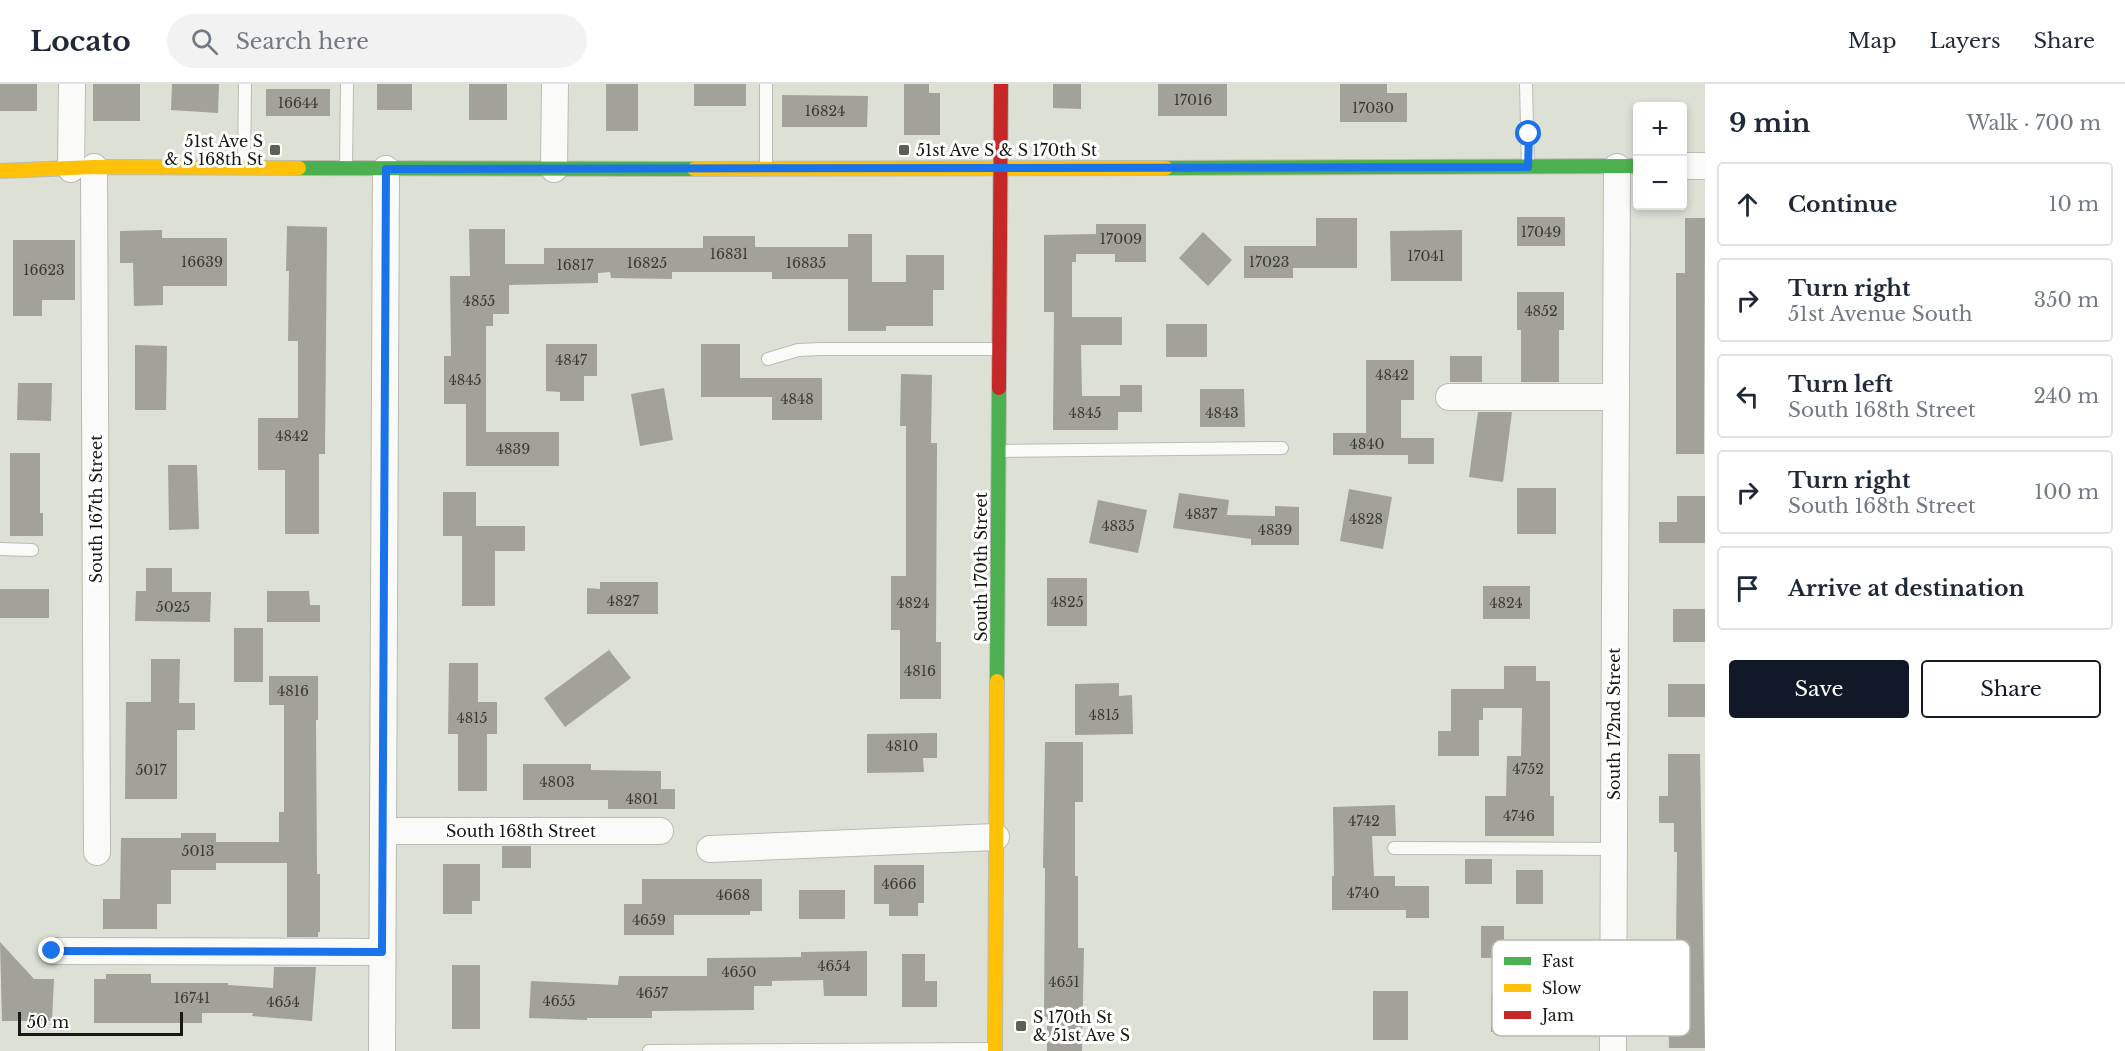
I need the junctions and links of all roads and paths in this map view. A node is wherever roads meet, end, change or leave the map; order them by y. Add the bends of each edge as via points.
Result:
1 (72, 84) edge
2 (245, 84) edge
3 (347, 84) edge
4 (555, 84) edge
5 (766, 84) edge
6 (1001, 84) edge
7 (1526, 84) edge
8 (1627, 166) edge
9 (1687, 166) edge
10 (1705, 166) edge
11 (1528, 167) junction
12 (83, 168) junction
13 (244, 168) junction
14 (346, 169) junction
15 (386, 169) junction
16 (554, 169) junction
17 (766, 169) junction
18 (1000, 169) junction
19 (0, 171) edge
20 (999, 349) junction
21 (768, 359) dead end
22 (1449, 397) dead end
23 (1616, 397) junction
24 (1282, 448) dead end
25 (998, 452) junction
26 (0, 549) edge
27 (32, 550) dead end
28 (382, 831) junction
29 (660, 831) dead end
30 (996, 837) junction
31 (1394, 848) dead end
32 (710, 849) dead end
33 (1614, 849) junction
34 (97, 852) dead end
35 (1613, 940) edge
36 (52, 951) dead end
37 (382, 952) junction
38 (1612, 1036) edge
39 (995, 1050) edge
40 (382, 1051) edge
41 (649, 1051) edge
42 (1612, 1051) edge

1 - 12 street, South 167th Street
2 - 13 lane
3 - 14 lane
4 - 16 street
5 - 17 lane
6 - 18 street, South 170th Street
7 - 11 lane
8 - 11 street
8 - 23 street, South 172nd Street
9 - 10 street
11 - 18 street
12 - 13 street
12 - 19 street
12 - 34 street, South 167th Street
13 - 14 street
14 - 15 street
15 - 16 street
15 - 28 street
16 - 17 street
17 - 18 street
18 - 20 street, South 170th Street
20 - 21 lane via 820,349 798,350
20 - 25 street, South 170th Street
22 - 23 street
23 - 33 street, South 172nd Street
24 - 25 lane
25 - 30 street, South 170th Street
26 - 27 lane
28 - 29 street, South 168th Street
28 - 37 street
30 - 32 street
30 - 39 street, South 170th Street
31 - 33 lane
33 - 35 street, South 172nd Street
36 - 37 street
37 - 40 street
38 - 42 street, South 172nd Street
39 - 41 lane

